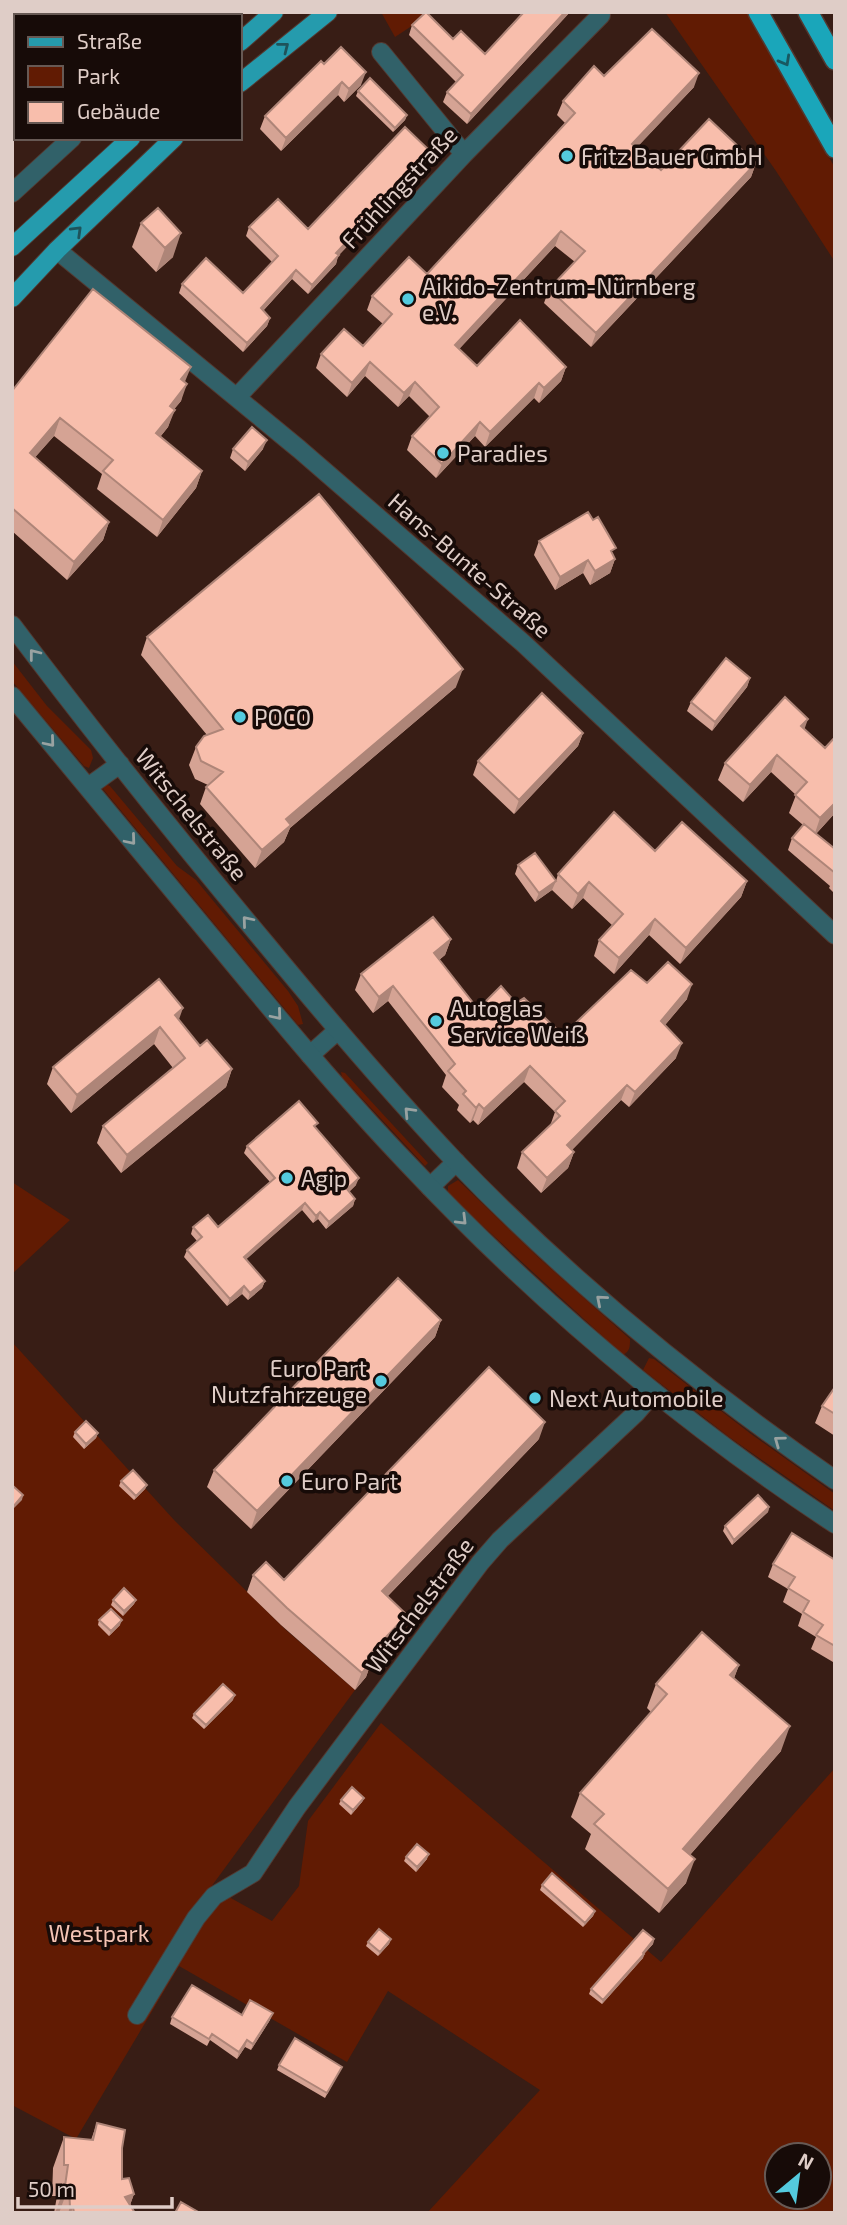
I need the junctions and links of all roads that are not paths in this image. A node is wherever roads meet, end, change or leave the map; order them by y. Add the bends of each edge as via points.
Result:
1 (274, 12) edge
2 (328, 12) edge
3 (758, 12) edge
4 (808, 12) edge
5 (601, 15) dead end
6 (242, 40) edge
7 (381, 52) dead end
8 (835, 60) edge
9 (242, 81) edge
10 (70, 140) edge
11 (129, 140) edge
12 (172, 140) edge
13 (835, 148) edge
14 (464, 153) junction
15 (12, 193) edge
16 (12, 247) edge
17 (57, 250) junction
18 (12, 298) edge
19 (237, 397) junction
20 (12, 625) edge
21 (12, 696) edge
22 (120, 764) junction
23 (88, 787) junction
24 (835, 935) edge
25 (338, 1030) junction
26 (310, 1055) junction
27 (456, 1162) junction
28 (430, 1187) junction
29 (654, 1392) junction
30 (835, 1480) edge
31 (835, 1524) edge
32 (137, 2015) dead end

1 - 6 main road
9 -> 2 main road
3 -> 13 highway
4 - 8 highway
5 - 14 street, Frühlingstraße
7 - 14 street
10 - 15 street
11 - 16 main road
17 -> 12 main road
14 - 19 street, Frühlingstraße
17 - 18 main road
17 - 19 street, Hans-Bunte-Straße
19 - 24 street, Hans-Bunte-Straße via 523,643
22 -> 20 street, Witschelstraße
21 -> 23 street
22 - 23 street
25 -> 22 street, Witschelstraße
23 -> 26 street
25 - 26 street
27 -> 25 street, Witschelstraße
26 - 28 street
27 - 28 street
30 -> 27 street, Witschelstraße via 741,1413 626,1321
28 -> 29 street via 527,1282
29 - 31 street
29 - 32 street, Witschelstraße via 499,1540 296,1807 253,1873 214,1896 196,1918

